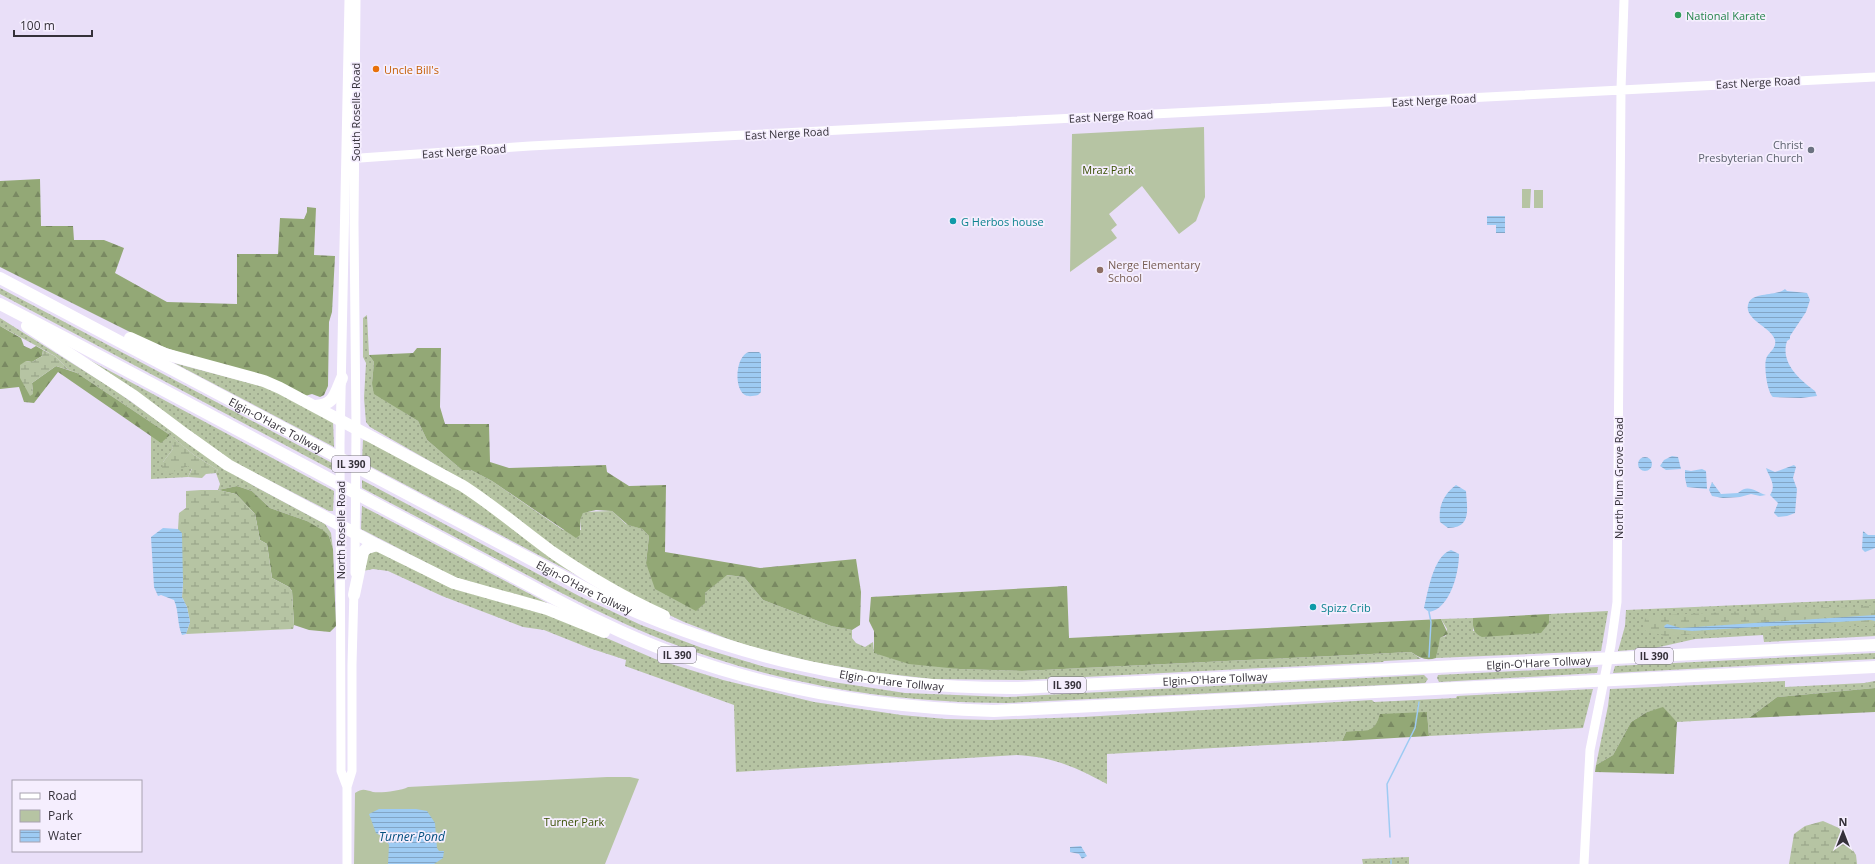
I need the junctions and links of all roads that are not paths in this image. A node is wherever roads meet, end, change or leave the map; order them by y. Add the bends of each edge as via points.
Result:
1 (349, 0) edge
2 (356, 0) edge
3 (1624, 0) edge
4 (1875, 77) edge
5 (1621, 89) junction
6 (351, 158) junction
7 (350, 224) junction
8 (0, 278) edge
9 (0, 304) edge
10 (48, 304) junction
11 (0, 307) edge
12 (342, 378) junction
13 (316, 406) junction
14 (341, 419) junction
15 (356, 427) junction
16 (340, 525) junction
17 (356, 533) junction
18 (377, 545) junction
19 (354, 595) junction
20 (706, 640) junction
21 (1875, 645) edge
22 (677, 655) junction
23 (1875, 667) edge
24 (347, 787) junction
25 (347, 864) edge
26 (1584, 864) edge

1 - 6 main road, South Roselle Road
2 - 6 main road, South Roselle Road
3 - 5 main road, North Plum Grove Road
4 - 5 main road, East Nerge Road
5 - 6 main road, East Nerge Road via 530,146
5 - 26 main road, North Plum Grove Road via 1617,602 1590,750
6 - 7 main road, South Roselle Road
7 - 12 main road, North Roselle Road
7 - 15 main road, North Roselle Road
8 - 10 highway, Elgin-O'Hare Tollway / IL 390
9 - 22 highway, Elgin-O'Hare Tollway / IL 390 via 563,603
10 - 13 highway via 67,306 165,354 264,381
10 - 20 highway, Elgin-O'Hare Tollway / IL 390 via 598,595
11 - 16 highway via 134,396 228,465
12 - 13 highway via 332,400 324,406
12 - 14 main road, North Roselle Road
13 - 14 highway
14 - 15 highway
14 - 16 main road, North Roselle Road
15 - 17 main road, North Roselle Road
15 - 20 highway via 485,500 551,551 604,586 685,626
16 - 17 highway
16 - 24 main road, North Roselle Road via 341,771
17 - 18 highway
17 - 19 main road, North Roselle Road
18 - 19 highway via 363,552
18 - 22 highway via 454,583 560,614 656,653
19 - 24 main road, North Roselle Road via 352,770
20 - 21 highway, Elgin-O'Hare Tollway / IL 390 via 773,660 835,674 911,684 989,688
22 - 23 highway, Elgin-O'Hare Tollway / IL 390 via 757,680 818,694 916,708 994,711
24 - 25 main road, North Roselle Road

